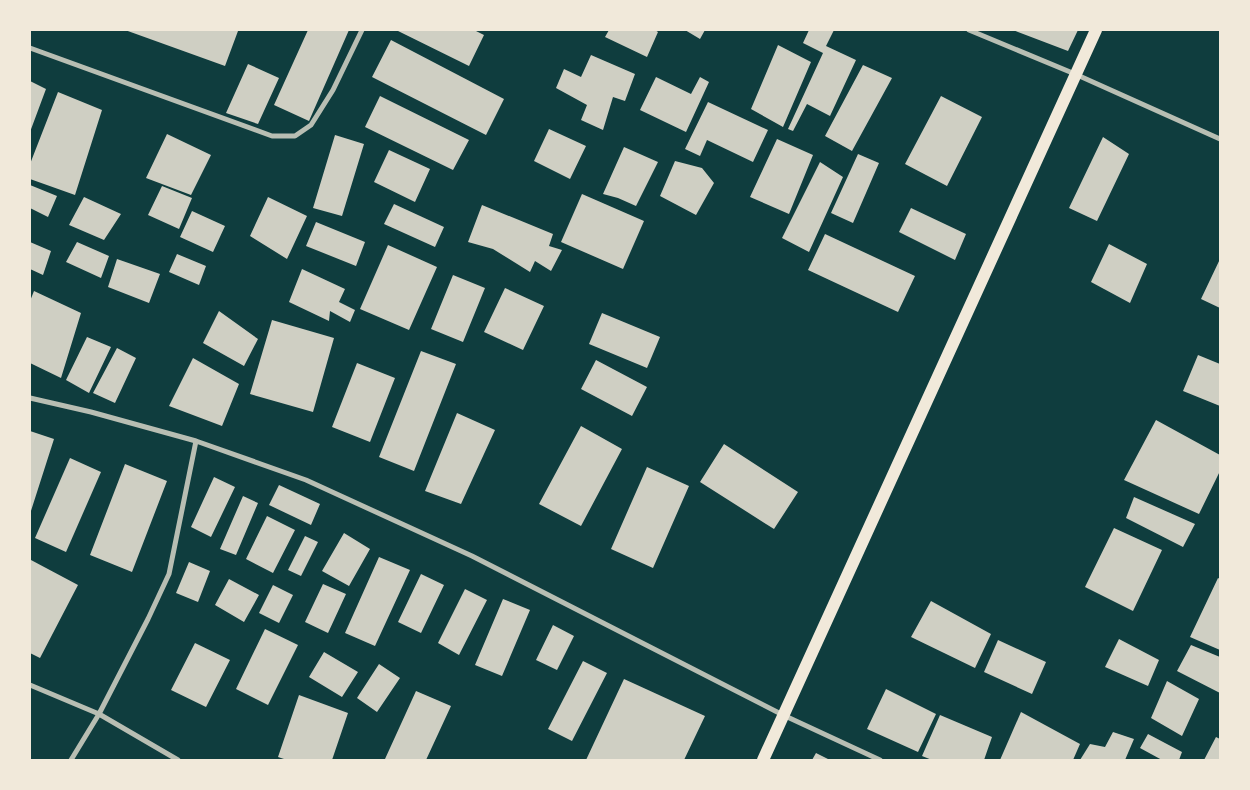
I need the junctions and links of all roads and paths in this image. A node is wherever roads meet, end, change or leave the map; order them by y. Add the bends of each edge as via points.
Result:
1 (362, 30) edge
2 (969, 30) edge
3 (1096, 30) edge
4 (30, 48) edge
5 (1075, 74) junction
6 (1220, 139) edge
7 (30, 398) edge
8 (196, 441) junction
9 (30, 685) edge
10 (99, 714) junction
11 (783, 715) junction
12 (71, 760) edge
13 (178, 760) edge
14 (763, 760) edge
15 (880, 760) edge

1 - 4 street via 311,125 295,136 272,136
2 - 5 street
3 - 5 main road
5 - 6 street
5 - 11 main road
7 - 8 street
8 - 10 street via 169,574
8 - 11 street via 306,480 472,556
9 - 10 street
10 - 12 street
10 - 13 street
11 - 14 main road
11 - 15 street

